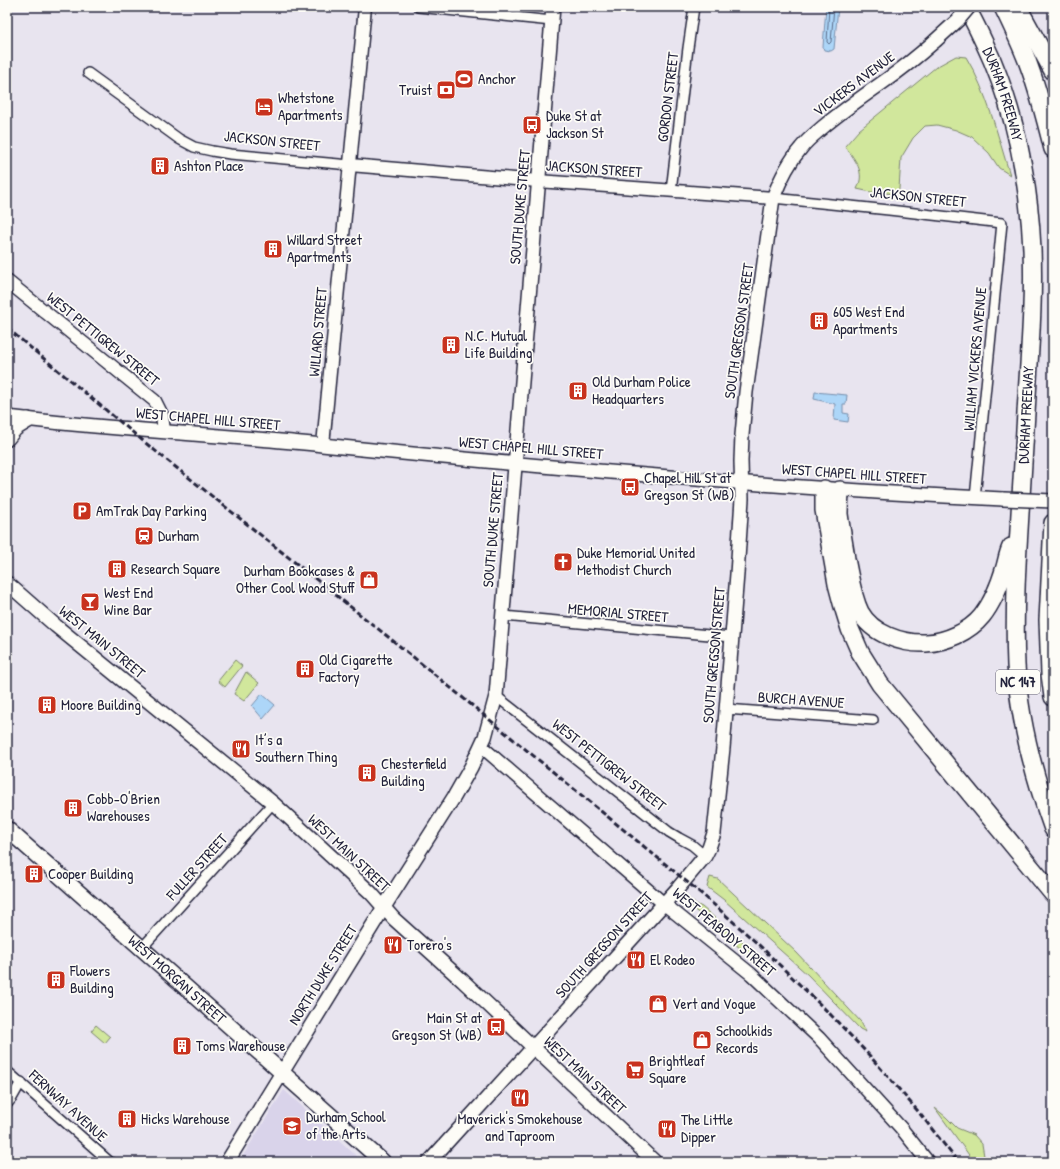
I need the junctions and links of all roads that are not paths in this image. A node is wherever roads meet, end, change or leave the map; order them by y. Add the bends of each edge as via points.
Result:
1 (365, 7) edge
2 (418, 7) edge
3 (553, 7) edge
4 (694, 7) edge
5 (966, 7) edge
6 (969, 7) edge
7 (1003, 7) edge
8 (1018, 7) edge
9 (552, 21) junction
10 (1053, 71) edge
11 (88, 73) dead end
12 (1053, 149) edge
13 (350, 165) junction
14 (538, 181) junction
15 (671, 191) junction
16 (773, 198) junction
17 (1002, 223) joint
18 (7, 281) edge
19 (7, 417) edge
20 (28, 420) junction
21 (164, 431) junction
22 (7, 438) edge
23 (323, 445) junction
24 (515, 464) junction
25 (741, 482) junction
26 (832, 489) junction
27 (976, 498) junction
28 (1053, 501) edge
29 (1053, 523) edge
30 (1019, 530) junction
31 (7, 583) edge
32 (503, 616) junction
33 (731, 637) junction
34 (496, 696) junction
35 (1053, 697) edge
36 (726, 709) junction
37 (873, 720) dead end
38 (481, 746) junction
39 (273, 803) junction
40 (7, 829) edge
41 (1053, 829) edge
42 (705, 856) junction
43 (1053, 894) edge
44 (663, 903) junction
45 (384, 907) junction
46 (141, 949) junction
47 (533, 1047) junction
48 (7, 1071) edge
49 (282, 1074) junction
50 (21, 1082) junction
51 (7, 1104) edge
52 (110, 1162) edge
53 (227, 1162) edge
54 (383, 1162) edge
55 (429, 1162) edge
56 (655, 1162) edge
57 (928, 1162) edge

1 - 13 street, WILLARD STREET
2 - 9 street
3 - 9 main road, SOUTH DUKE STREET
4 - 15 street, GORDON STREET
5 - 30 highway, DURHAM FREEWAY / NC 147 via 1002,87 1012,118 1028,200 1032,249 1031,324
6 - 16 main road, VICKERS AVENUE, bridge via 916,58 842,111 801,147 783,174
7 - 12 highway via 1029,65
8 - 10 highway
9 - 14 main road, SOUTH DUKE STREET
11 - 13 street, JACKSON STREET via 194,147 230,154
13 - 14 street, JACKSON STREET
13 - 23 street, WILLARD STREET
14 - 15 street, JACKSON STREET
14 - 24 main road, SOUTH DUKE STREET
15 - 16 street, JACKSON STREET
16 - 17 street, JACKSON STREET
16 - 25 main road, SOUTH GREGSON STREET via 746,392
17 - 27 street, WILLIAM VICKERS AVENUE
18 - 21 street, WEST PETTIGREW STREET via 155,401 162,415
19 - 20 main road, WEST CHAPEL HILL STREET
20 - 21 main road, WEST CHAPEL HILL STREET
20 - 22 main road via 15,428
21 - 23 main road, WEST CHAPEL HILL STREET
23 - 24 main road, WEST CHAPEL HILL STREET
24 - 25 main road, WEST CHAPEL HILL STREET
24 - 32 main road, SOUTH DUKE STREET
25 - 26 main road, WEST CHAPEL HILL STREET
25 - 33 main road, SOUTH GREGSON STREET via 742,506
26 - 27 main road, WEST CHAPEL HILL STREET
26 - 30 highway via 839,512 851,586 861,613 869,623 890,637 915,643 945,640 961,633 982,616 1000,584 1009,551
26 - 43 highway via 824,510 837,584 850,629 860,652 880,684
27 - 28 main road, WEST CHAPEL HILL STREET, bridge
29 - 35 highway, NC 147 via 1048,635
30 - 41 highway, DURHAM FREEWAY / NC 147 via 1015,612 1018,690 1034,770
31 - 39 main road, WEST MAIN STREET
32 - 33 street, MEMORIAL STREET
32 - 34 main road, SOUTH DUKE STREET
33 - 36 main road, SOUTH GREGSON STREET
34 - 38 main road, SOUTH DUKE STREET
34 - 42 street, WEST PETTIGREW STREET via 668,832 692,844
36 - 37 street, BURCH AVENUE
36 - 42 main road, SOUTH GREGSON STREET via 714,833
38 - 44 street, WEST PEABODY STREET
38 - 45 main road, SOUTH DUKE STREET via 454,797
39 - 45 main road, WEST MAIN STREET
39 - 46 street, FULLER STREET
40 - 46 main road, WEST MORGAN STREET
42 - 44 main road, SOUTH GREGSON STREET
44 - 47 main road, SOUTH GREGSON STREET
44 - 57 street, WEST PEABODY STREET via 751,974 808,1026 868,1090
45 - 47 main road, WEST MAIN STREET
45 - 49 main road, NORTH DUKE STREET
46 - 49 main road, WEST MORGAN STREET
47 - 55 main road, SOUTH GREGSON STREET
47 - 56 main road, WEST MAIN STREET
48 - 50 street, FERNWAY AVENUE
49 - 53 main road, NORTH DUKE STREET
49 - 54 main road, WEST MORGAN STREET
50 - 51 street
50 - 52 street, FERNWAY AVENUE

